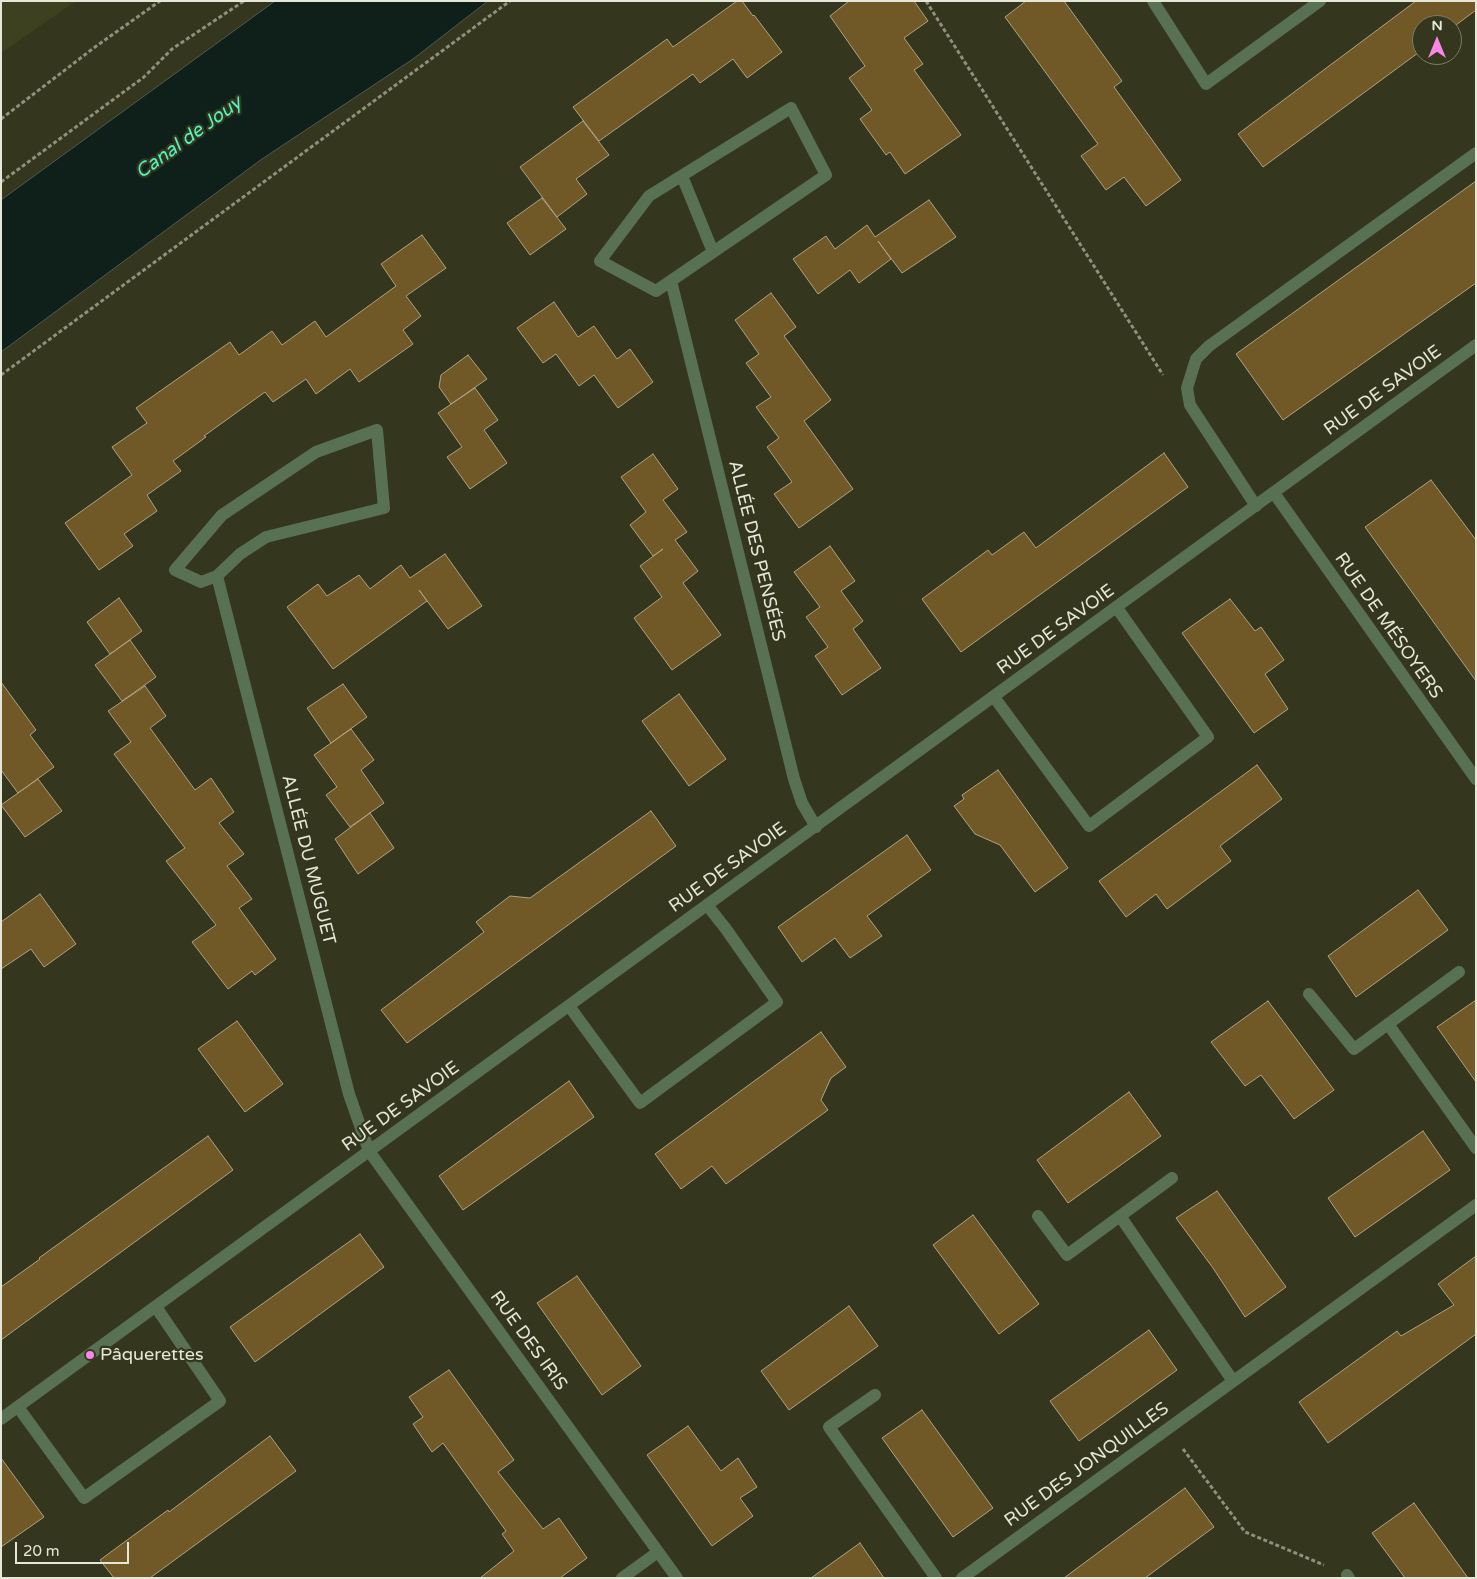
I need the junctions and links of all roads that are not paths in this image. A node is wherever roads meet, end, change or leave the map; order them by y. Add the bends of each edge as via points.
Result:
1 (1153, 1) edge
2 (1320, 1) edge
3 (1476, 152) edge
4 (682, 176) junction
5 (713, 252) junction
6 (671, 282) junction
7 (1476, 345) edge
8 (1274, 493) junction
9 (1256, 506) junction
10 (217, 576) junction
11 (1116, 608) junction
12 (994, 697) junction
13 (1476, 779) edge
14 (816, 827) junction
15 (707, 905) junction
16 (1459, 972) dead end
17 (1310, 994) dead end
18 (569, 1006) junction
19 (1388, 1024) junction
20 (1476, 1148) edge
21 (369, 1151) junction
22 (1172, 1178) dead end
23 (1476, 1205) edge
24 (1038, 1216) dead end
25 (1120, 1216) junction
26 (156, 1306) junction
27 (1233, 1381) junction
28 (875, 1395) dead end
29 (18, 1407) junction
30 (1, 1419) edge
31 (658, 1552) junction
32 (622, 1578) edge
33 (677, 1578) edge
34 (936, 1578) edge
35 (962, 1578) edge

1 - 2 street via 1206,84
3 - 9 street via 1209,346 1196,359 1187,388 1190,405
4 - 5 street
4 - 5 street via 791,108 826,175
4 - 6 street via 649,196 600,261 656,291
5 - 6 street
6 - 14 street, ALLÉE DES PENSÉES via 794,779
7 - 8 street, RUE DE SAVOIE
8 - 9 street, RUE DE SAVOIE
8 - 13 street, RUE DE MÉSOYERS
9 - 11 street, RUE DE SAVOIE
10 - 10 street via 201,582 175,570 222,515 316,452 377,430 384,508 266,537 240,554
10 - 21 street, ALLÉE DU MUGUET via 349,1094
11 - 12 street, RUE DE SAVOIE
11 - 12 street via 1208,737 1089,826
12 - 14 street, RUE DE SAVOIE
14 - 15 street, RUE DE SAVOIE
15 - 18 street, RUE DE SAVOIE
15 - 18 street via 777,1002 640,1103
16 - 19 street
17 - 19 street via 1354,1049
18 - 21 street, RUE DE SAVOIE
19 - 20 street
21 - 26 street, RUE DE SAVOIE
21 - 31 street, RUE DES IRIS
22 - 25 street
23 - 27 street, RUE DES JONQUILLES
24 - 25 street via 1067,1255
25 - 27 street
26 - 29 street, RUE DE SAVOIE
26 - 29 street via 220,1401 84,1498
27 - 35 street, RUE DES JONQUILLES
28 - 34 street via 829,1428
29 - 30 street, RUE DE SAVOIE
31 - 32 street
31 - 33 street, RUE DES IRIS

